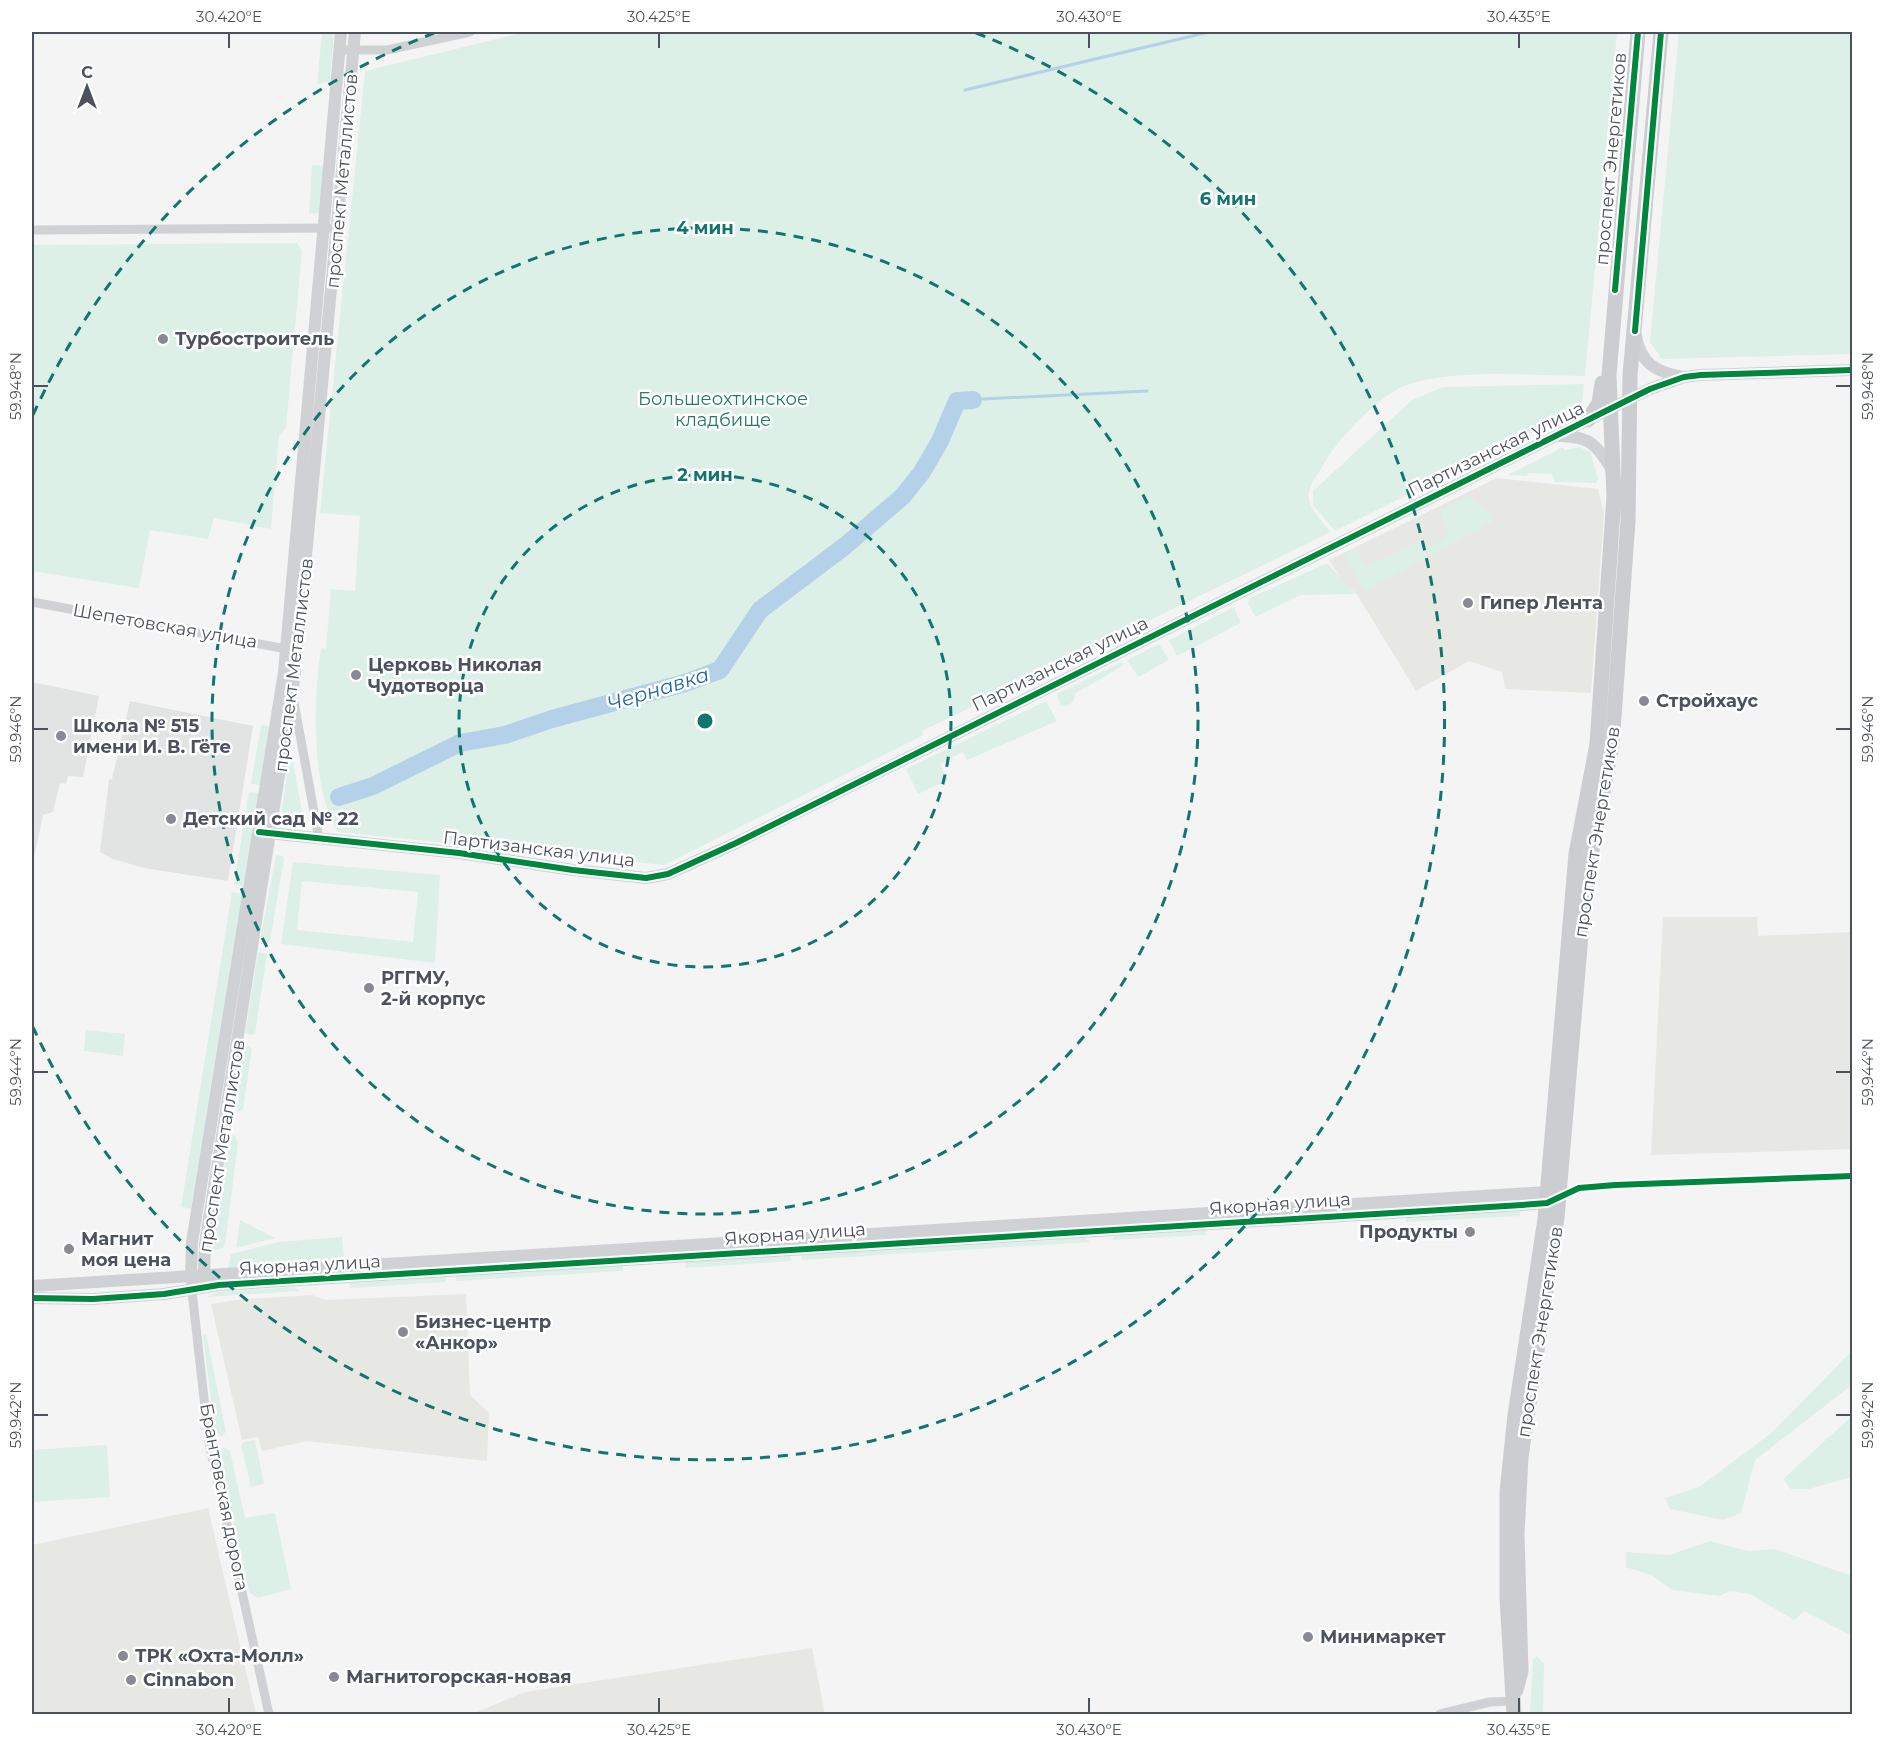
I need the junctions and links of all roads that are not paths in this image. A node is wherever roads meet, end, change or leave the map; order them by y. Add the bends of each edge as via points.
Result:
1 (341, 32) edge
2 (355, 32) edge
3 (470, 32) edge
4 (1638, 32) edge
5 (1661, 32) edge
6 (339, 50) junction
7 (353, 51) junction
8 (331, 228) junction
9 (32, 230) edge
10 (1635, 331) junction
11 (1611, 337) junction
12 (1852, 370) edge
13 (1684, 377) junction
14 (1630, 398) junction
15 (1610, 408) junction
16 (1588, 420) junction
17 (1557, 436) junction
18 (1614, 473) junction
19 (32, 602) edge
20 (292, 650) junction
21 (293, 694) junction
22 (265, 832) junction
23 (319, 839) junction
24 (1852, 1176) edge
25 (1551, 1197) junction
26 (204, 1276) junction
27 (191, 1277) junction
28 (32, 1286) edge
29 (192, 1290) junction
30 (32, 1298) edge
31 (1514, 1708) edge
32 (268, 1714) edge
33 (1440, 1714) edge

1 - 6 street, проспект Металлистов
2 - 7 street, проспект Металлистов
3 - 7 street via 387,50
4 - 11 main road, проспект Энергетиков
5 - 10 main road, проспект Энергетиков
6 - 7 street
6 - 8 street, проспект Металлистов
7 - 8 street, проспект Металлистов
8 - 9 street
8 - 20 street, проспект Металлистов
10 - 13 street via 1641,357 1648,366
10 - 14 main road, проспект Энергетиков
11 - 15 main road, проспект Энергетиков
11 - 16 main road via 1605,349 1602,396
12 - 13 street, Партизанская улица
13 - 14 street, Партизанская улица
14 - 15 street, Партизанская улица
14 - 25 main road, проспект Энергетиков via 1628,521 1612,745 1585,888
15 - 16 street, Партизанская улица
15 - 18 main road, проспект Энергетиков
16 - 17 street, Партизанская улица
17 - 18 street via 1589,441
17 - 23 street, Партизанская улица via 668,874 631,877 459,853
18 - 25 main road, проспект Энергетиков via 1597,744 1576,854
19 - 20 street, Шепетовская улица
20 - 21 street, проспект Металлистов
20 - 22 street, проспект Металлистов
21 - 22 street, проспект Металлистов
21 - 23 street
22 - 23 street, Партизанская улица
22 - 26 street, проспект Металлистов via 205,1244
22 - 27 street, проспект Металлистов via 192,1242
24 - 25 street, Якорная улица via 1615,1185 1579,1188
25 - 26 street, Якорная улица
25 - 29 street, Якорная улица via 219,1285
25 - 31 main road, проспект Энергетиков via 1521,1457 1517,1544 1521,1671
26 - 27 street, Якорная улица
26 - 29 street, проспект Металлистов
27 - 28 street, Якорная улица
27 - 29 street, Брантовская дорога
29 - 30 street, Якорная улица via 93,1299
29 - 32 street, Брантовская дорога via 209,1443
31 - 33 street via 1490,1702

